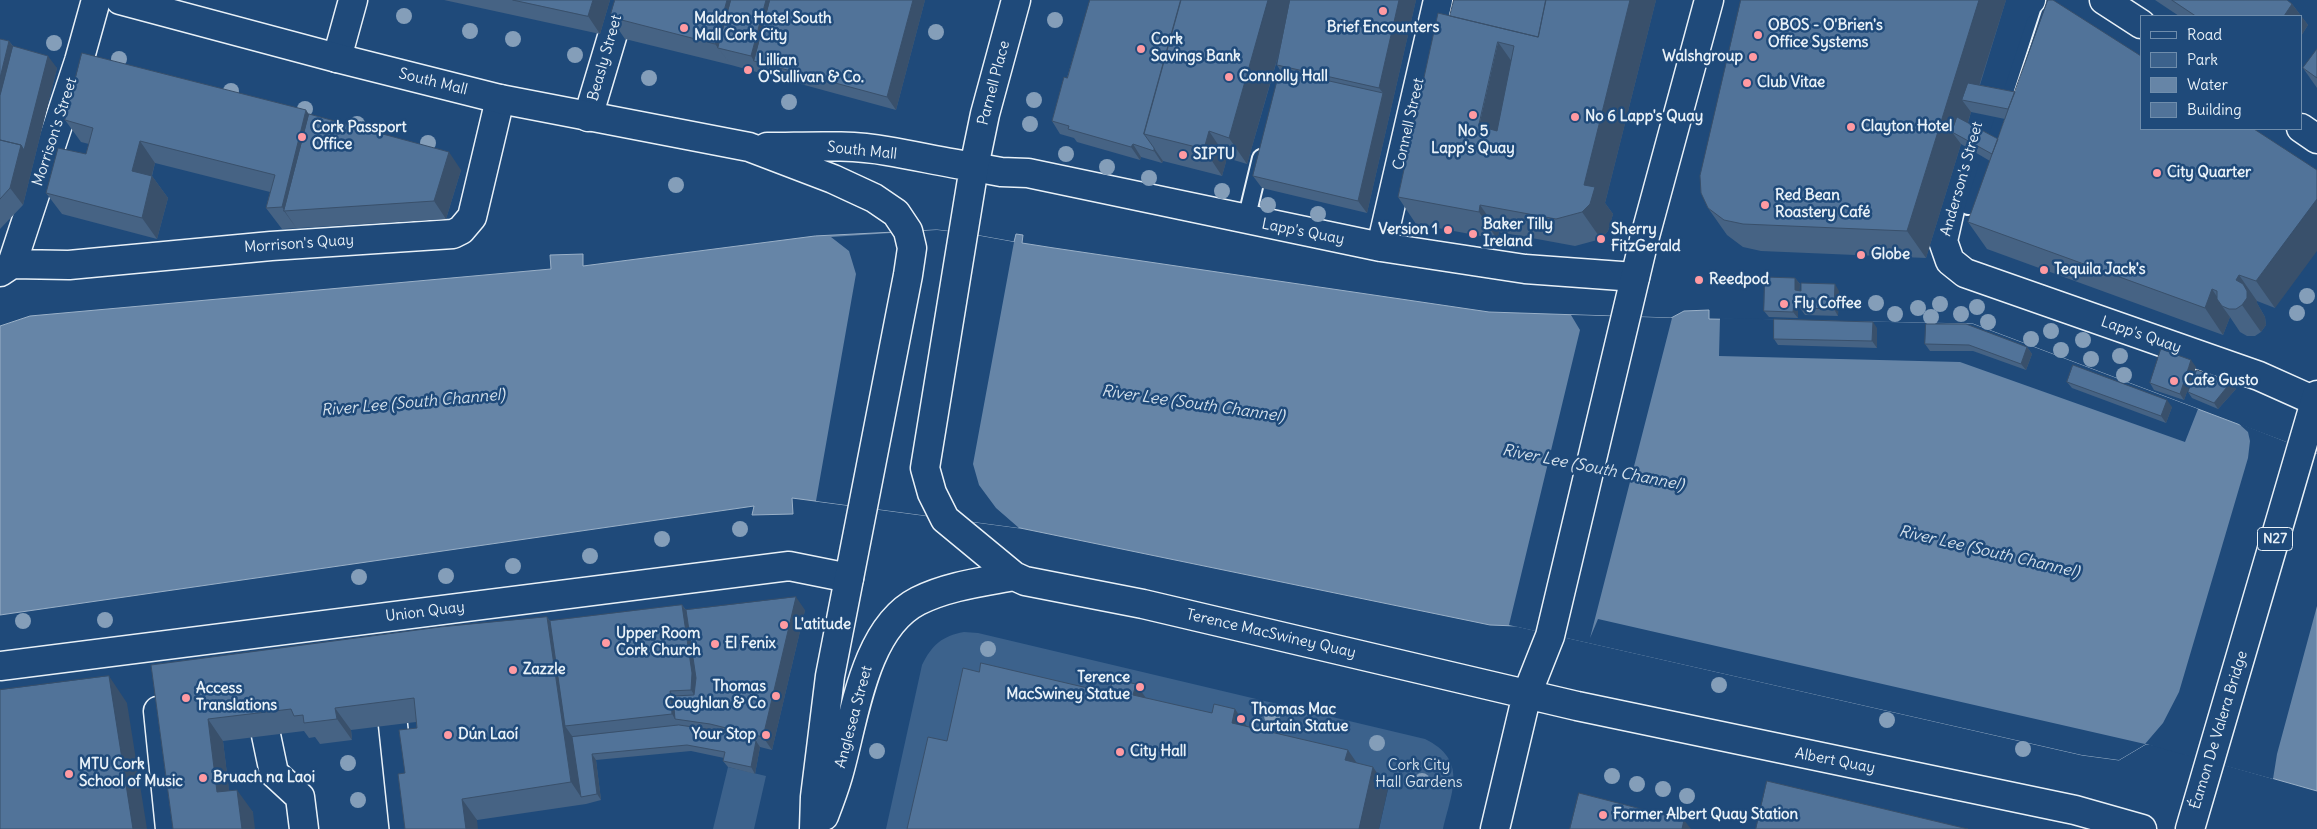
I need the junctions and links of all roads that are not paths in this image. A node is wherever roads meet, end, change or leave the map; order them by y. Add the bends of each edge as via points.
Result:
1 (96, 0) edge
2 (120, 0) edge
3 (353, 0) edge
4 (623, 0) edge
5 (1016, 0) edge
6 (1438, 0) edge
7 (1709, 0) edge
8 (2033, 0) edge
9 (2104, 0) edge
10 (2140, 23) edge
11 (337, 58) junction
12 (500, 99) junction
13 (588, 117) junction
14 (2302, 129) edge
15 (1266, 138) edge
16 (2317, 138) edge
17 (749, 147) junction
18 (974, 167) junction
19 (1968, 206) dead end
20 (1246, 220) junction
21 (908, 231) joint
22 (1381, 247) junction
23 (6, 268) edge
24 (1965, 273) joint
25 (1635, 277) junction
26 (2316, 399) edge
27 (1014, 576) junction
28 (849, 578) junction
29 (382, 617) junction
30 (385, 644) edge
31 (152, 647) junction
32 (0, 666) edge
33 (1527, 694) junction
34 (393, 724) edge
35 (266, 736) edge
36 (170, 829) edge
37 (304, 829) edge
38 (404, 829) edge
39 (814, 829) edge
40 (820, 829) edge
41 (1495, 829) edge
42 (2142, 829) edge
43 (2190, 829) edge

1 - 23 main road, Morrison's Street via 79,61
2 - 11 main road, South Mall
3 - 11 main road
4 - 13 main road, Beasly Street
5 - 18 main road, Parnell Place
6 - 22 main road, Connell Street
7 - 25 main road
8 - 19 lane
8 - 24 main road, Anderson's Street via 2016,9 1948,215 1943,241 1950,261
9 - 10 main road
11 - 12 main road, South Mall
12 - 13 main road, South Mall
12 - 23 main road, Morrison's Quay via 472,217 453,234
13 - 17 main road, South Mall
14 - 16 main road
15 - 20 lane
17 - 18 main road, South Mall via 838,147 886,151
17 - 21 main road, South Mall via 874,198 896,213
18 - 20 main road, Lapp's Quay via 1028,173
18 - 27 main road, Parnell Place via 925,468 932,493 945,518
20 - 22 main road, Lapp's Quay
21 - 28 main road, Anglesea Street via 912,248 908,274
22 - 25 main road, Lapp's Quay via 1526,269
24 - 26 main road, Lapp's Quay
25 - 33 main road via 1550,636
26 - 43 main road, Éamon De Valera Bridge / N27
27 - 33 main road, Terence MacSwiney Quay
27 - 40 main road, Anglesea Street via 950,588 928,596 904,610 885,632 867,664 838,777
28 - 29 main road, Union Quay via 789,566
28 - 39 main road, Anglesea Street via 830,676
29 - 30 main road
29 - 31 main road, Union Quay via 252,647
31 - 32 main road, Union Quay
31 - 36 main road
33 - 41 main road
33 - 42 main road, Albert Quay via 2075,810
34 - 38 main road
35 - 37 main road via 274,773 300,797

